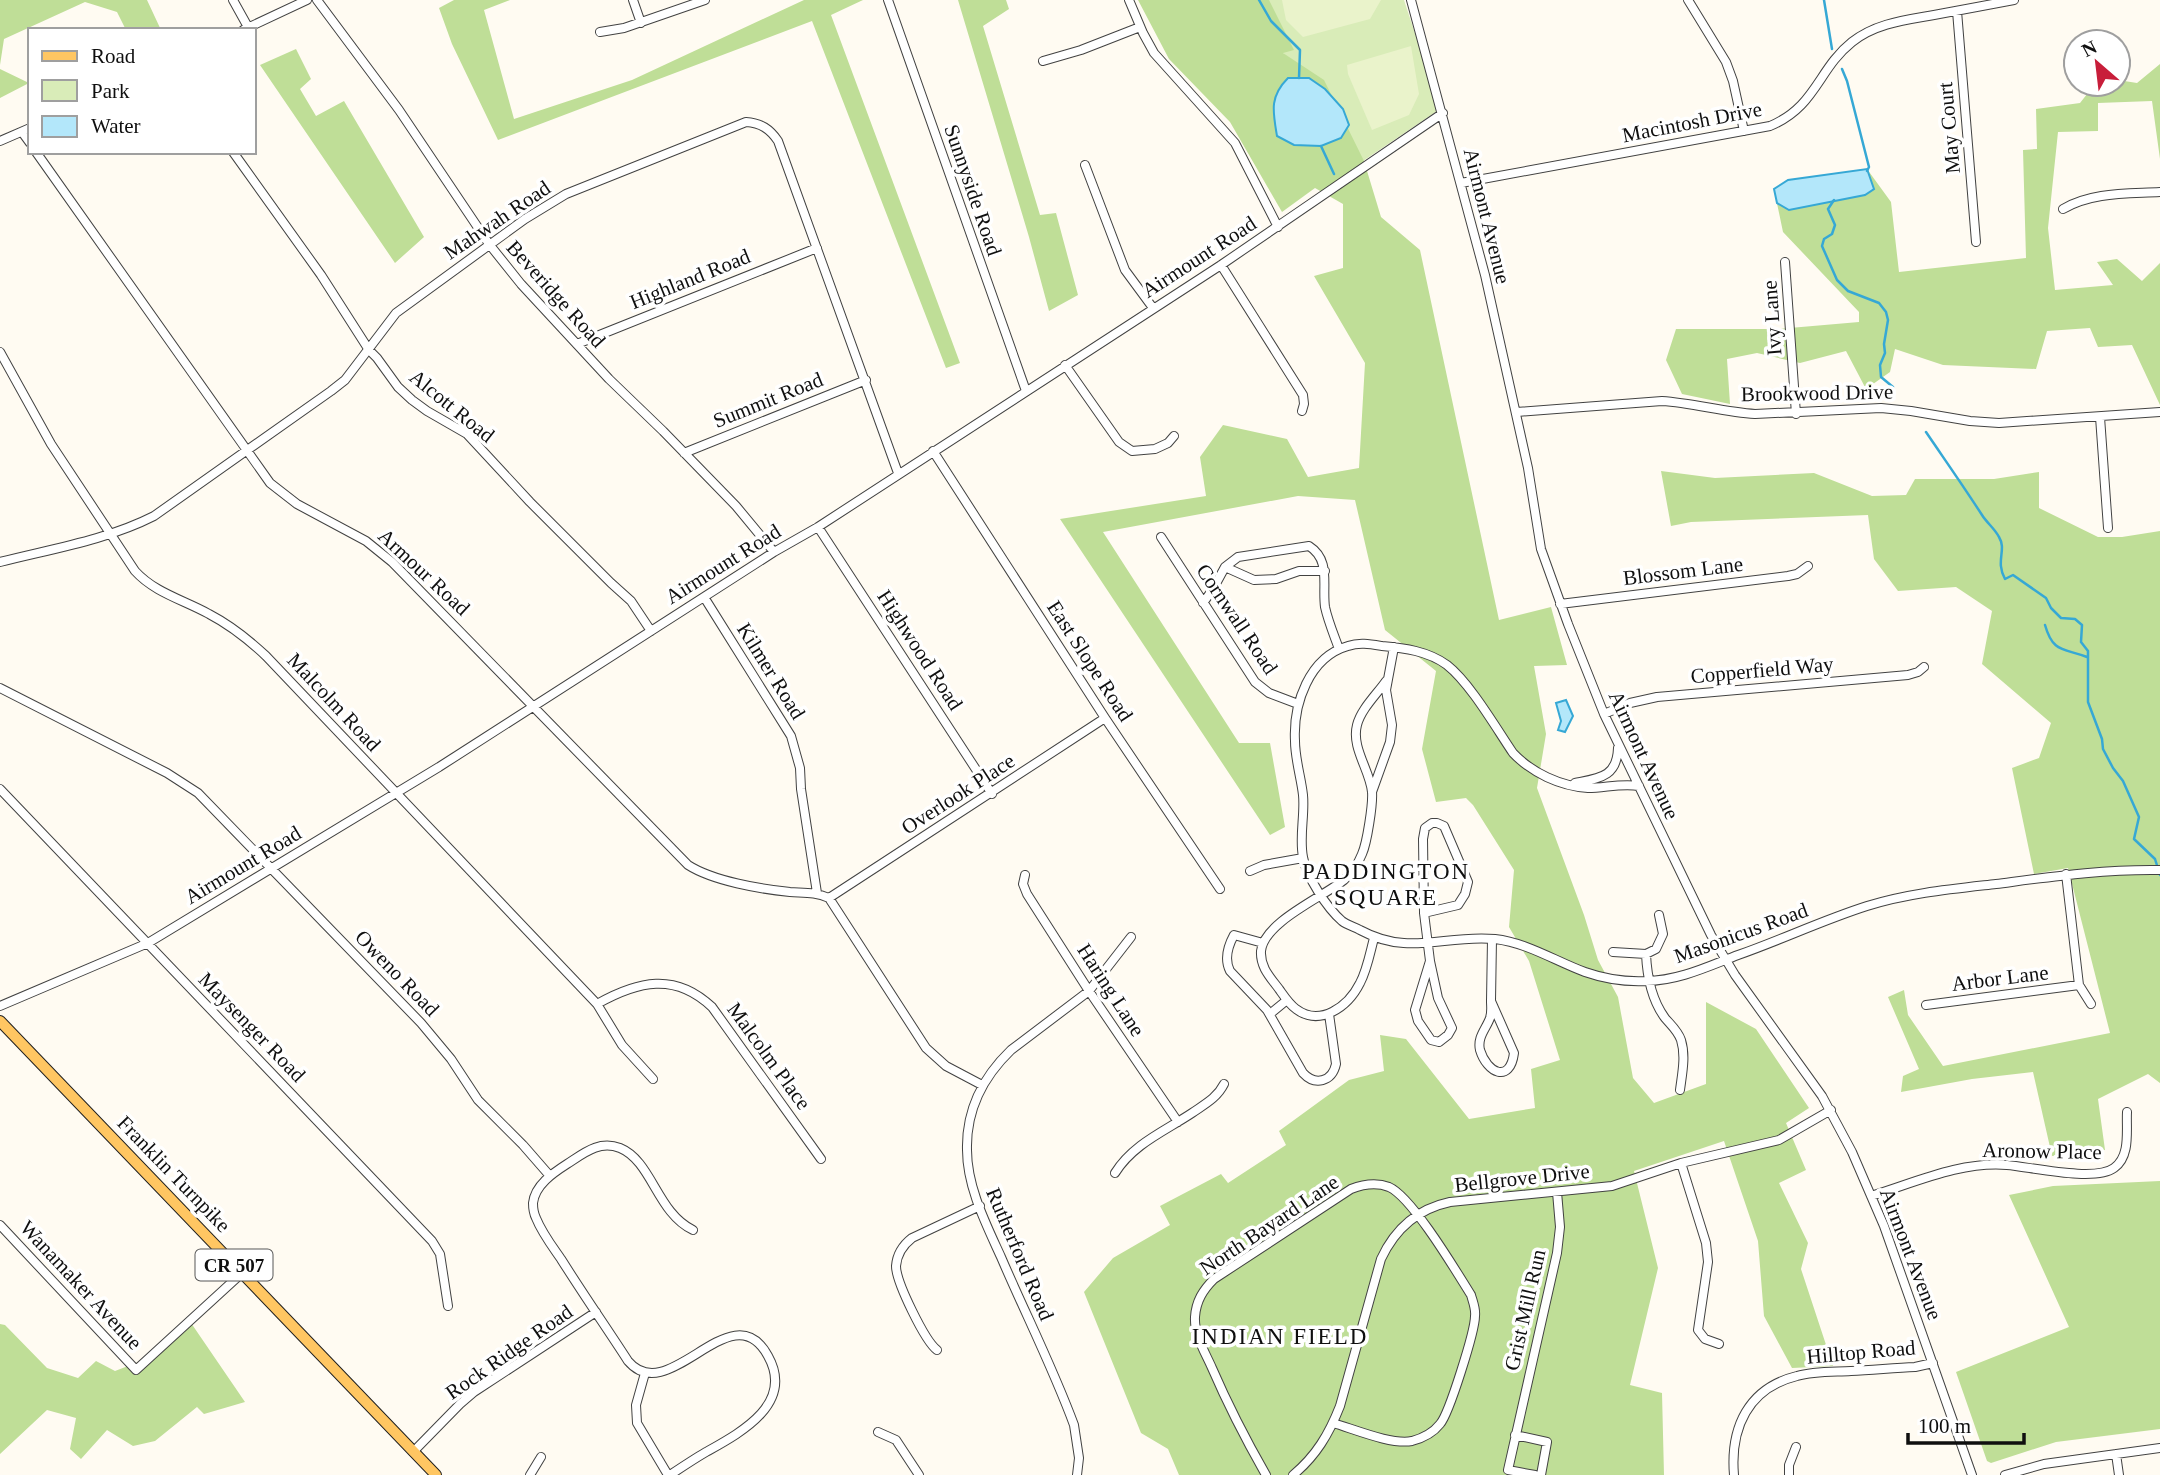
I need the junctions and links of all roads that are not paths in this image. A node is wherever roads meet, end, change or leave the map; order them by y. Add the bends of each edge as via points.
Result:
1 (233, 0) edge
2 (307, 0) edge
3 (317, 0) edge
4 (633, 0) edge
5 (705, 0) edge
6 (888, 0) edge
7 (1129, 0) edge
8 (1411, 0) edge
9 (1688, 0) edge
10 (2014, 0) edge
11 (1957, 10) junction
12 (641, 23) junction
13 (1140, 27) junction
14 (245, 28) edge
15 (247, 28) edge
16 (600, 33) dead end
17 (1043, 61) dead end
18 (1443, 113) junction
19 (26, 130) edge
20 (1744, 131) junction
21 (0, 141) edge
22 (37, 154) edge
23 (234, 154) edge
24 (1086, 165) dead end
25 (1461, 183) junction
26 (2160, 192) edge
27 (2063, 209) dead end
28 (1278, 227) junction
29 (1976, 242) dead end
30 (489, 244) junction
31 (817, 247) junction
32 (1785, 262) dead end
33 (1221, 265) junction
34 (1153, 308) junction
35 (577, 344) junction
36 (369, 350) junction
37 (0, 352) edge
38 (1065, 365) junction
39 (866, 380) junction
40 (1026, 391) junction
41 (1302, 411) dead end
42 (1517, 412) junction
43 (2160, 412) edge
44 (1797, 414) junction
45 (2100, 417) junction
46 (1174, 436) dead end
47 (246, 451) junction
48 (933, 451) junction
49 (684, 453) junction
50 (898, 473) junction
51 (818, 527) junction
52 (2108, 528) dead end
53 (109, 534) junction
54 (1161, 537) dead end
55 (774, 552) junction
56 (0, 562) edge
57 (1808, 566) dead end
58 (1225, 567) junction
59 (1325, 571) junction
60 (704, 597) junction
61 (1203, 603) junction
62 (1560, 604) junction
63 (651, 631) junction
64 (1394, 647) junction
65 (1339, 649) junction
66 (1924, 667) dead end
67 (1386, 681) junction
68 (0, 688) edge
69 (1298, 704) junction
70 (534, 706) junction
71 (1604, 714) junction
72 (1105, 718) junction
73 (1619, 745) junction
74 (1569, 784) junction
75 (1639, 786) junction
76 (0, 789) edge
77 (1372, 792) junction
78 (396, 793) junction
79 (992, 794) junction
80 (1303, 858) junction
81 (272, 868) junction
82 (2157, 870) edge
83 (1250, 872) dead end
84 (1025, 874) dead end
85 (2066, 874) junction
86 (1220, 889) dead end
87 (817, 893) junction
88 (1321, 894) junction
89 (829, 898) junction
90 (1424, 913) junction
91 (1659, 915) dead end
92 (1131, 937) dead end
93 (1374, 938) junction
94 (1492, 939) junction
95 (148, 943) junction
96 (1263, 943) junction
97 (1428, 943) junction
98 (1614, 952) dead end
99 (1646, 954) junction
100 (1726, 960) junction
101 (1430, 961) junction
102 (1649, 981) junction
103 (2079, 985) junction
104 (1089, 991) junction
105 (1287, 1000) junction
106 (1491, 1001) junction
107 (597, 1003) junction
108 (2091, 1004) dead end
109 (1926, 1005) dead end
110 (0, 1006) edge
111 (1270, 1014) junction
112 (1329, 1014) junction
113 (0, 1021) edge
114 (653, 1079) dead end
115 (1224, 1084) dead end
116 (982, 1085) junction
117 (1680, 1090) dead end
118 (1831, 1110) junction
119 (2127, 1112) dead end
120 (1178, 1122) junction
121 (821, 1159) dead end
122 (1681, 1163) junction
123 (1115, 1173) dead end
124 (550, 1176) junction
125 (1557, 1192) junction
126 (1871, 1196) junction
127 (980, 1206) junction
128 (1418, 1214) junction
129 (0, 1225) edge
130 (693, 1230) dead end
131 (242, 1273) junction
132 (447, 1306) dead end
133 (596, 1312) junction
134 (1719, 1344) dead end
135 (937, 1350) dead end
136 (1933, 1363) junction
137 (645, 1373) junction
138 (1333, 1423) junction
139 (878, 1432) dead end
140 (1515, 1435) junction
141 (1796, 1447) dead end
142 (2160, 1448) edge
143 (414, 1452) junction
144 (2116, 1454) junction
145 (541, 1457) dead end
146 (436, 1475) edge
147 (530, 1475) edge
148 (669, 1475) edge
149 (919, 1475) edge
150 (1077, 1475) edge
151 (1266, 1475) edge
152 (1293, 1475) edge
153 (1535, 1475) edge
154 (1541, 1475) edge
155 (1734, 1475) edge
156 (1789, 1475) edge
157 (1972, 1475) edge
158 (2005, 1475) edge
159 (2119, 1475) edge

1 - 14 street
2 - 15 street
3 - 30 street, Beveridge Road via 399,110
4 - 12 street
5 - 12 street
6 - 40 street, Sunnyside Road
7 - 13 street
8 - 18 street, Airmont Avenue
9 - 20 street via 1726,62
10 - 11 street, Macintosh Drive
11 - 20 street, Macintosh Drive via 1889,23 1865,33 1843,50 1811,96 1791,115 1770,126
11 - 29 street, May Court
12 - 16 street
13 - 17 street
13 - 28 street via 1154,53 1236,142
18 - 25 street, Airmont Avenue
18 - 28 street, Airmount Road
19 - 21 street
20 - 25 street, Macintosh Drive
22 - 47 street, Armour Road
23 - 36 street, Alcott Road
24 - 34 street via 1125,270
25 - 42 street, Airmont Avenue
26 - 27 street via 2094,197
28 - 33 street, Airmount Road
30 - 31 street, Mahwah Road via 566,194 746,122 769,130 778,141
30 - 35 street, Beveridge Road
30 - 36 street, Mahwah Road via 396,313
31 - 35 street, Highland Road
31 - 39 street, Mahwah Road
32 - 44 street, Ivy Lane
33 - 34 street, Airmount Road
33 - 41 street via 1303,394
34 - 38 street, Airmount Road
35 - 49 street, Beveridge Road
36 - 47 street, Mahwah Road via 345,380
36 - 63 street, Alcott Road via 412,400 467,434 624,593
37 - 53 street, Malcolm Road
38 - 40 street, Airmount Road
38 - 46 street via 1119,442 1132,451 1155,449
39 - 49 street, Summit Road
39 - 50 street, Mahwah Road
40 - 48 street, Airmount Road
42 - 44 street, Brookwood Drive via 1661,401 1736,412
42 - 62 street, Airmont Avenue via 1541,549
43 - 45 street, Brookwood Drive
44 - 45 street, Brookwood Drive via 1881,408 1999,423
45 - 52 street
47 - 53 street, Mahwah Road via 154,516
47 - 70 street, Armour Road via 280,492 366,541 392,562
48 - 50 street, Airmount Road
48 - 72 street, East Slope Road
49 - 55 street, Beveridge Road
50 - 51 street, Airmount Road
51 - 55 street, Airmount Road
51 - 79 street, Highwood Road
53 - 56 street, Mahwah Road
53 - 78 street, Malcolm Road via 143,580 231,626 259,649
54 - 61 street, Cornwall Road
55 - 60 street, Airmount Road
57 - 62 street, Blossom Lane via 1788,576
58 - 59 street via 1264,581 1299,571
58 - 59 street via 1238,557 1309,546 1317,551
58 - 61 street
59 - 65 street via 1326,608
60 - 63 street, Airmount Road
60 - 87 street, Kilmer Road via 791,736 800,768
61 - 69 street, Cornwall Road via 1255,682 1269,694
62 - 71 street, Airmont Avenue
63 - 70 street, Airmount Road
64 - 65 street via 1361,643
64 - 67 street
64 - 74 street via 1427,654 1448,666 1523,764
65 - 69 street, Masonicus Road via 1319,665
66 - 71 street, Copperfield Way via 1908,675 1657,697
67 - 77 street via 1390,742
67 - 77 street via 1356,730
68 - 81 street, Oweno Road via 184,783
69 - 80 street, Masonicus Road via 1295,745 1303,793
70 - 78 street, Airmount Road
70 - 87 street, Armour Road via 678,856 698,871 719,880
71 - 73 street, Airmont Avenue
72 - 79 street, Overlook Place
72 - 86 street, East Slope Road
73 - 74 street via 1614,768 1596,779
73 - 75 street, Airmont Avenue
74 - 75 street via 1586,788
75 - 100 street, Airmont Avenue
76 - 95 street, Maysenger Road
77 - 88 street via 1366,846 1354,870
78 - 81 street, Airmount Road
78 - 107 street, Malcolm Road
79 - 89 street, Overlook Place
80 - 83 street
80 - 88 street, Masonicus Road
81 - 95 street, Airmount Road
81 - 124 street, Oweno Road via 428,1031 478,1100
82 - 85 street, Masonicus Road
84 - 104 street, Haring Lane via 1027,894
85 - 100 street, Masonicus Road via 1896,898
85 - 103 street
87 - 89 street, Armour Road
88 - 93 street, Masonicus Road via 1343,921
88 - 96 street via 1284,920
89 - 116 street via 926,1048 946,1066
90 - 90 street via 1458,905 1468,888 1444,826 1437,823 1428,825 1423,833
90 - 97 street
91 - 99 street via 1661,941
92 - 104 street, Rutherford Road
93 - 97 street, Masonicus Road
93 - 112 street via 1362,981
94 - 97 street, Masonicus Road
94 - 102 street, Masonicus Road via 1530,947 1598,976
94 - 106 street
95 - 110 street, Airmount Road
95 - 132 street, Maysenger Road via 432,1241 440,1254
96 - 105 street via 1261,960 1266,972
96 - 111 street via 1234,935 1227,959 1230,971
97 - 101 street
98 - 99 street
99 - 102 street
100 - 102 street, Masonicus Road
100 - 118 street, Airmont Avenue
101 - 101 street via 1415,1010 1431,1040 1439,1042 1452,1028 1438,998
102 - 117 street via 1658,1006 1681,1040
103 - 108 street
103 - 109 street, Arbor Lane
104 - 116 street, Rutherford Road via 1010,1050
104 - 120 street, Haring Lane
105 - 111 street
105 - 112 street via 1308,1015
106 - 106 street via 1479,1046 1489,1067 1499,1073 1508,1069 1514,1053
107 - 114 street, Malcolm Road via 622,1045
107 - 121 street, Malcolm Place via 625,990 659,983 684,988 704,999
111 - 112 street via 1303,1073 1316,1082 1335,1070
113 - 131 main road, Franklin Turnpike / CR 507
115 - 120 street via 1215,1097
116 - 127 street, Rutherford Road via 969,1122 967,1151
118 - 122 street, Bellgrove Drive via 1779,1140
118 - 126 street, Airmont Avenue
119 - 126 street, Aronow Place via 2124,1157 2110,1171 2083,1174 1980,1165
120 - 123 street via 1138,1146
122 - 125 street, Bellgrove Drive via 1612,1186
122 - 134 street via 1706,1243 1708,1262 1699,1330 1705,1339
124 - 130 street via 590,1149 617,1146 637,1161 671,1214
124 - 133 street via 535,1195 536,1219
125 - 128 street, Bellgrove Drive via 1450,1202
125 - 140 street, Grist Mill Run via 1557,1253
126 - 136 street, Airmont Avenue
127 - 135 street via 912,1238 898,1257 900,1282 927,1341
127 - 150 street, Rutherford Road via 1074,1425
128 - 138 street, Bellgrove Drive via 1392,1238 1381,1259
128 - 138 street, North Bayard Lane via 1474,1305 1475,1325 1447,1412 1432,1432 1406,1441
128 - 151 street, North Bayard Lane via 1388,1187 1360,1186 1214,1279 1201,1295 1195,1315 1198,1334
129 - 131 street, Wanamaker Avenue via 136,1370
131 - 143 main road, Franklin Turnpike / CR 507
133 - 137 street via 628,1361
133 - 143 street, Rock Ridge Road via 474,1392
136 - 155 street, Hilltop Road via 1811,1373 1776,1383 1755,1399 1741,1420 1733,1445
136 - 157 street, Airmont Avenue
137 - 148 street via 636,1405 637,1423
137 - 148 street via 660,1373 733,1336 756,1342 772,1363 773,1392 755,1422
138 - 152 street, Bellgrove Drive via 1312,1457
139 - 149 street via 896,1440
140 - 153 street, Grist Mill Run via 1508,1469
140 - 154 street via 1548,1442
141 - 156 street
142 - 144 street
143 - 146 main road, Franklin Turnpike / CR 507
144 - 158 street via 2044,1464
144 - 159 street
145 - 147 street

